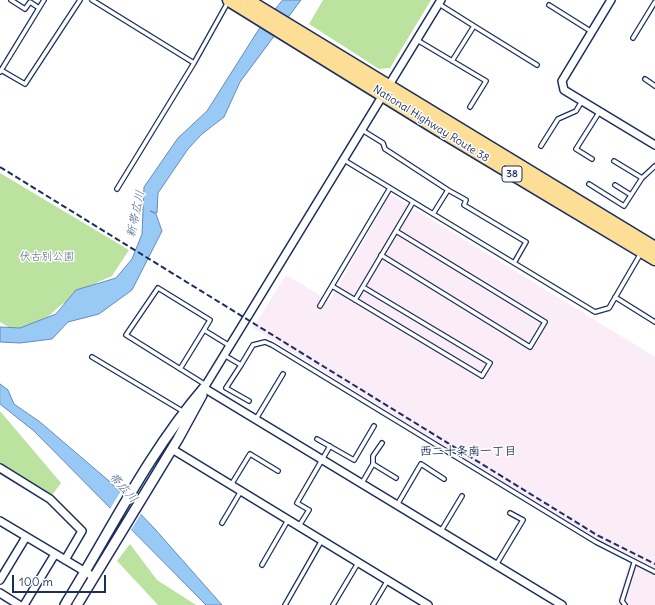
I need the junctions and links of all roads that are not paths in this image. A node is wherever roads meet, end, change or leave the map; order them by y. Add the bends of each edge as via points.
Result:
1 (11, 0) edge
2 (44, 0) edge
3 (80, 0) edge
4 (92, 0) edge
5 (611, 0) edge
6 (235, 1) edge
7 (440, 2) edge
8 (655, 2) edge
9 (549, 5) dead end
10 (39, 8) junction
11 (474, 26) junction
12 (592, 32) junction
13 (633, 38) dead end
14 (417, 40) junction
15 (452, 61) junction
16 (194, 64) junction
17 (537, 65) dead end
18 (1, 71) edge
19 (645, 79) dead end
20 (655, 86) edge
21 (386, 91) junction
22 (582, 100) junction
23 (470, 107) dead end
24 (600, 111) junction
25 (362, 130) junction
26 (655, 144) edge
27 (541, 146) dead end
28 (592, 159) dead end
29 (344, 160) junction
30 (614, 161) dead end
31 (655, 166) edge
32 (642, 178) junction
33 (589, 184) dead end
34 (615, 185) dead end
35 (390, 188) junction
36 (117, 189) dead end
37 (448, 190) junction
38 (631, 195) junction
39 (413, 202) junction
40 (433, 214) junction
41 (396, 231) junction
42 (648, 248) edge
43 (382, 255) junction
44 (655, 259) edge
45 (514, 263) junction
46 (332, 286) junction
47 (363, 287) junction
48 (615, 297) junction
49 (355, 300) junction
50 (320, 306) dead end
51 (655, 322) edge
52 (204, 330) junction
53 (230, 346) junction
54 (224, 355) junction
55 (92, 357) dead end
56 (241, 365) junction
57 (180, 369) junction
58 (283, 374) dead end
59 (205, 387) junction
60 (249, 401) dead end
61 (184, 412) junction
62 (256, 420) junction
63 (374, 426) dead end
64 (317, 439) dead end
65 (163, 443) junction
66 (382, 443) dead end
67 (330, 446) junction
68 (172, 449) junction
69 (322, 459) junction
70 (373, 464) junction
71 (0, 468) edge
72 (278, 471) dead end
73 (396, 478) dead end
74 (444, 478) dead end
75 (362, 483) junction
76 (231, 485) junction
77 (241, 491) junction
78 (462, 496) dead end
79 (397, 505) junction
80 (510, 513) dead end
81 (288, 520) junction
82 (0, 521) edge
83 (222, 523) dead end
84 (299, 526) junction
85 (440, 532) junction
86 (26, 537) junction
87 (322, 540) junction
88 (55, 554) junction
89 (65, 560) junction
90 (358, 562) junction
91 (634, 563) junction
92 (262, 565) dead end
93 (496, 565) junction
94 (85, 572) junction
95 (655, 572) edge
96 (94, 577) junction
97 (0, 580) edge
98 (388, 580) junction
99 (0, 593) edge
100 (78, 602) edge
101 (19, 605) edge
102 (24, 605) edge
103 (65, 605) edge
104 (285, 605) edge
105 (333, 605) edge
106 (373, 605) edge
107 (428, 605) edge
108 (562, 605) edge
109 (625, 605) edge

1 - 10 lane via 25,9 30,2
2 - 10 lane
3 - 18 lane via 25,84
4 - 16 lane
5 - 12 street
6 - 16 lane
6 - 21 highway, National Highway Route 38 / 38
7 - 11 lane
7 - 14 street
8 - 13 lane
9 - 12 lane
10 - 18 lane
11 - 15 lane
11 - 17 lane
12 - 22 street via 562,81 564,90
14 - 15 lane
14 - 21 street
15 - 23 lane via 486,81
16 - 36 lane
19 - 20 lane
21 - 25 street
21 - 42 highway, National Highway Route 38 / 38 via 436,128
22 - 24 street
22 - 27 lane via 576,111 558,119
24 - 26 street
24 - 28 lane via 576,149
25 - 29 street
25 - 37 lane via 383,143 385,149
29 - 35 lane
29 - 53 street
30 - 32 lane
31 - 32 lane
32 - 38 lane
33 - 38 lane via 624,206
34 - 38 lane
35 - 39 lane
35 - 46 lane
37 - 40 lane
37 - 45 lane via 466,200 464,205 526,242
39 - 40 lane
39 - 41 lane
40 - 45 lane
41 - 43 lane
41 - 43 lane via 545,322 530,347
42 - 44 highway, National Highway Route 38 / 38
42 - 48 lane
43 - 47 lane
45 - 48 lane via 595,312 609,308
46 - 49 lane
46 - 50 lane
47 - 49 lane
47 - 49 lane via 490,363 486,370 482,376
48 - 51 lane
52 - 53 lane
52 - 57 lane
52 - 57 lane via 210,320 158,288 126,335
53 - 54 street
54 - 56 lane
54 - 59 street
55 - 61 lane
56 - 60 lane via 226,388
56 - 91 lane via 253,345 265,342 272,345
57 - 59 lane
58 - 62 lane
59 - 61 street
59 - 62 street
59 - 68 street
61 - 65 street
62 - 69 street
63 - 67 lane via 354,460
64 - 67 lane
65 - 68 street
65 - 94 street
66 - 70 lane via 373,456
67 - 69 lane
68 - 76 street
68 - 96 street
69 - 75 street
69 - 84 lane via 297,502 309,510
70 - 73 lane
70 - 75 lane
71 - 89 street via 50,499 82,530
72 - 76 lane via 250,454
74 - 79 lane via 421,464
75 - 79 street
76 - 77 street
77 - 81 street
77 - 83 lane
78 - 85 lane
79 - 85 street
80 - 93 lane via 523,520
81 - 84 street
81 - 92 lane
82 - 86 street
84 - 87 street
85 - 93 street
86 - 88 street
86 - 97 street
87 - 90 street
87 - 104 lane
88 - 89 street
88 - 102 street
89 - 94 street
90 - 98 street
90 - 105 lane
91 - 95 lane
91 - 109 lane via 622,601
93 - 108 street
94 - 96 street
94 - 100 street
96 - 100 street
98 - 106 lane
98 - 107 street
99 - 101 street
100 - 103 street

